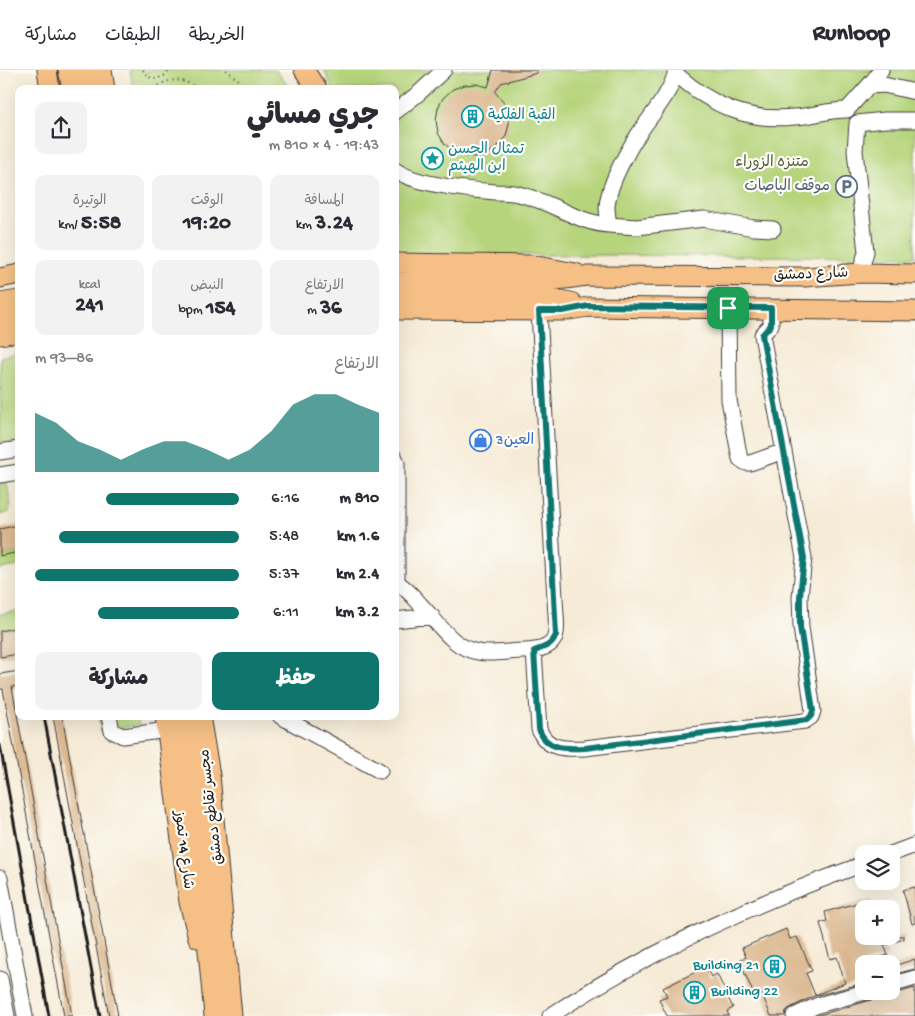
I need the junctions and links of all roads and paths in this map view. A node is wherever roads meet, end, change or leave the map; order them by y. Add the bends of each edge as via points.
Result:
1 (48, 70) edge
2 (68, 70) edge
3 (85, 70) edge
4 (102, 70) edge
5 (143, 70) edge
6 (169, 70) edge
7 (226, 70) edge
8 (304, 70) edge
9 (444, 70) edge
10 (881, 70) edge
11 (676, 72) edge
12 (161, 78) junction
13 (164, 83) junction
14 (50, 85) edge
15 (71, 85) edge
16 (87, 85) edge
17 (104, 85) edge
18 (161, 85) edge
19 (193, 85) edge
20 (243, 85) edge
21 (314, 85) edge
22 (869, 86) junction
23 (915, 92) edge
24 (399, 109) edge
25 (847, 110) junction
26 (915, 120) edge
27 (857, 123) junction
28 (399, 172) edge
29 (609, 225) junction
30 (773, 229) dead end
31 (399, 263) edge
32 (860, 273) junction
33 (915, 274) edge
34 (15, 275) edge
35 (587, 276) junction
36 (804, 277) junction
37 (0, 278) edge
38 (399, 282) edge
39 (399, 296) edge
40 (15, 301) edge
41 (0, 303) edge
42 (588, 306) junction
43 (728, 308) junction
44 (771, 308) junction
45 (399, 310) edge
46 (539, 311) junction
47 (915, 312) edge
48 (15, 315) edge
49 (0, 318) edge
50 (15, 333) edge
51 (0, 335) edge
52 (15, 450) edge
53 (784, 451) junction
54 (0, 452) edge
55 (15, 473) edge
56 (0, 475) edge
57 (399, 584) edge
58 (432, 616) junction
59 (399, 620) edge
60 (534, 651) junction
61 (110, 720) edge
62 (183, 720) edge
63 (201, 720) edge
64 (213, 720) edge
65 (287, 720) edge
66 (166, 723) edge
67 (380, 771) dead end
68 (915, 845) edge
69 (900, 851) edge
70 (855, 867) edge
71 (0, 878) edge
72 (213, 899) junction
73 (915, 978) edge
74 (0, 979) edge
75 (211, 982) junction
76 (900, 982) edge
77 (230, 984) junction
78 (855, 995) edge
79 (7, 1016) edge
80 (25, 1016) edge
81 (214, 1016) edge
82 (232, 1016) edge
83 (550, 1016) edge
84 (794, 1016) edge

1 - 14 main road
2 - 15 main road
3 - 16 main road
4 - 17 main road
5 - 12 path via 152,79
6 - 12 path
7 - 20 path
8 - 21 main road
9 - 24 street
10 - 22 street
11 - 25 street via 709,99 740,114 791,118 828,110
11 - 29 street via 621,166 607,206
12 - 13 path
13 - 18 path
13 - 19 path via 179,80
22 - 23 street via 884,85
22 - 25 street
25 - 27 street
26 - 27 street
27 - 32 street via 856,151 866,252
28 - 29 street via 430,183 522,194 592,222
29 - 30 street via 637,227 704,220
31 - 35 main road, شارع دمشق via 532,265
32 - 33 main road, شارع دمشق
32 - 36 main road, شارع دمشق
34 - 37 main road
35 - 36 main road, شارع دمشق
35 - 38 main road, شارع دمشق via 535,283
36 - 44 main road via 774,286 770,294
39 - 42 main road via 534,296
40 - 41 main road
42 - 43 main road
42 - 46 main road
43 - 44 main road
43 - 53 street via 729,400 740,459 750,463
44 - 47 main road
44 - 53 street via 771,325 762,335
45 - 46 main road
46 - 60 street via 556,635 548,646
48 - 49 main road
50 - 51 main road
52 - 54 street
53 - 60 street via 804,558 800,612 813,711 809,718 585,748 558,748 548,744 539,729
55 - 56 street
57 - 58 street
58 - 59 street
58 - 60 street via 461,645 478,652
61 - 66 street via 112,731 124,736
62 - 72 main road, مجسر تقاطع دمشق
63 - 72 main road, مجسر تقاطع دمشق via 210,775
64 - 77 main road via 233,895
65 - 67 street
66 - 75 main road, شارع 14 تموز via 189,902
68 - 69 street
70 - 83 street via 718,924 634,966
71 - 80 street
72 - 75 main road, شارع 14 تموز
72 - 77 main road
73 - 76 street
74 - 79 street
75 - 81 main road, شارع 14 تموز
77 - 82 main road
78 - 84 street

